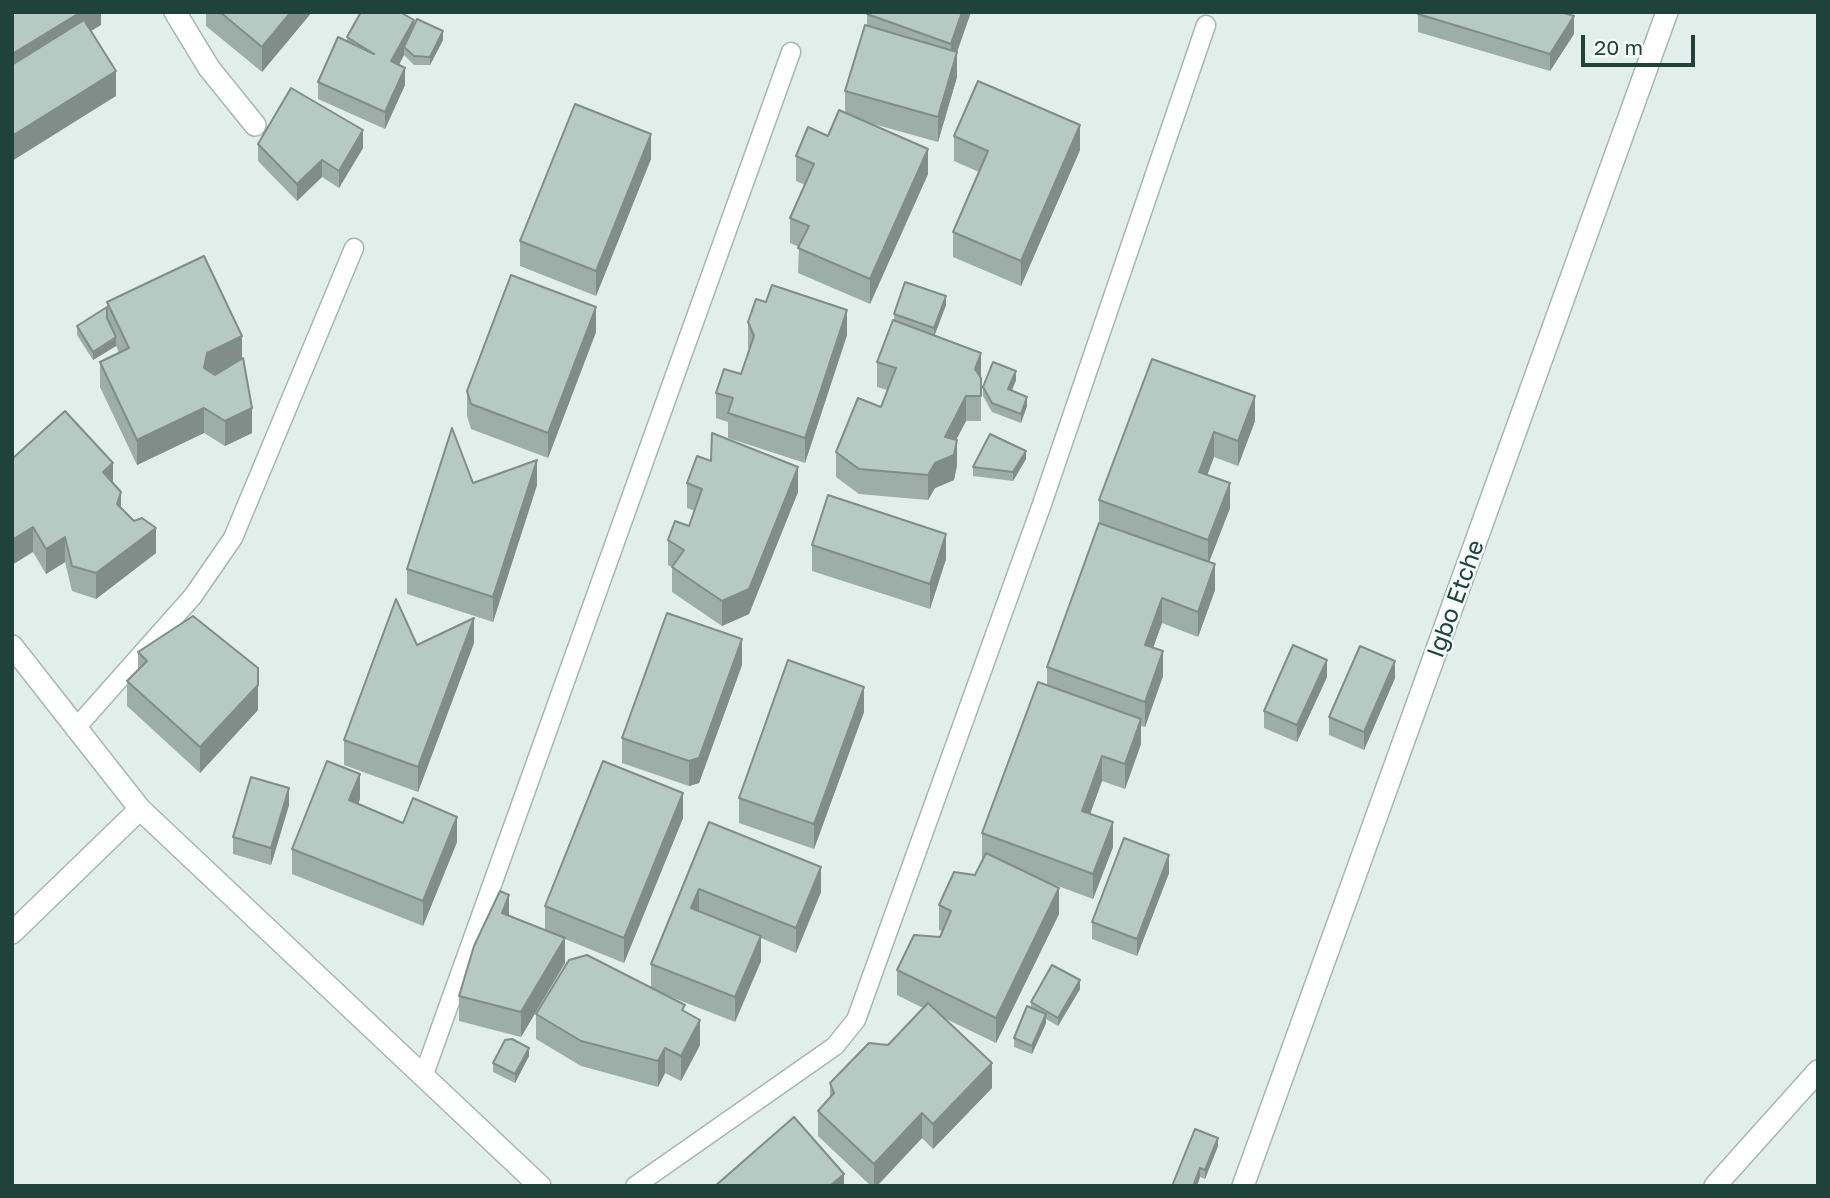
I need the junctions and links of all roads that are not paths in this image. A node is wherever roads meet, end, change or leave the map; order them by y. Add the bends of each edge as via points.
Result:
1 (175, 12) edge
2 (1667, 12) edge
3 (1206, 25) dead end
4 (791, 52) dead end
5 (255, 125) dead end
6 (354, 248) dead end
7 (12, 646) edge
8 (75, 729) junction
9 (140, 809) junction
10 (12, 933) edge
11 (1818, 1071) edge
12 (423, 1077) junction
13 (540, 1186) edge
14 (635, 1186) edge
15 (1243, 1186) edge
16 (1715, 1186) edge

1 - 5 street via 209,68
2 - 15 street, Igbo Etche
3 - 14 lane via 1042,504 856,1020 835,1046
4 - 12 lane
6 - 8 lane via 233,538 193,596
7 - 8 street
8 - 9 street
9 - 10 street
9 - 12 street
11 - 16 street
12 - 13 street

